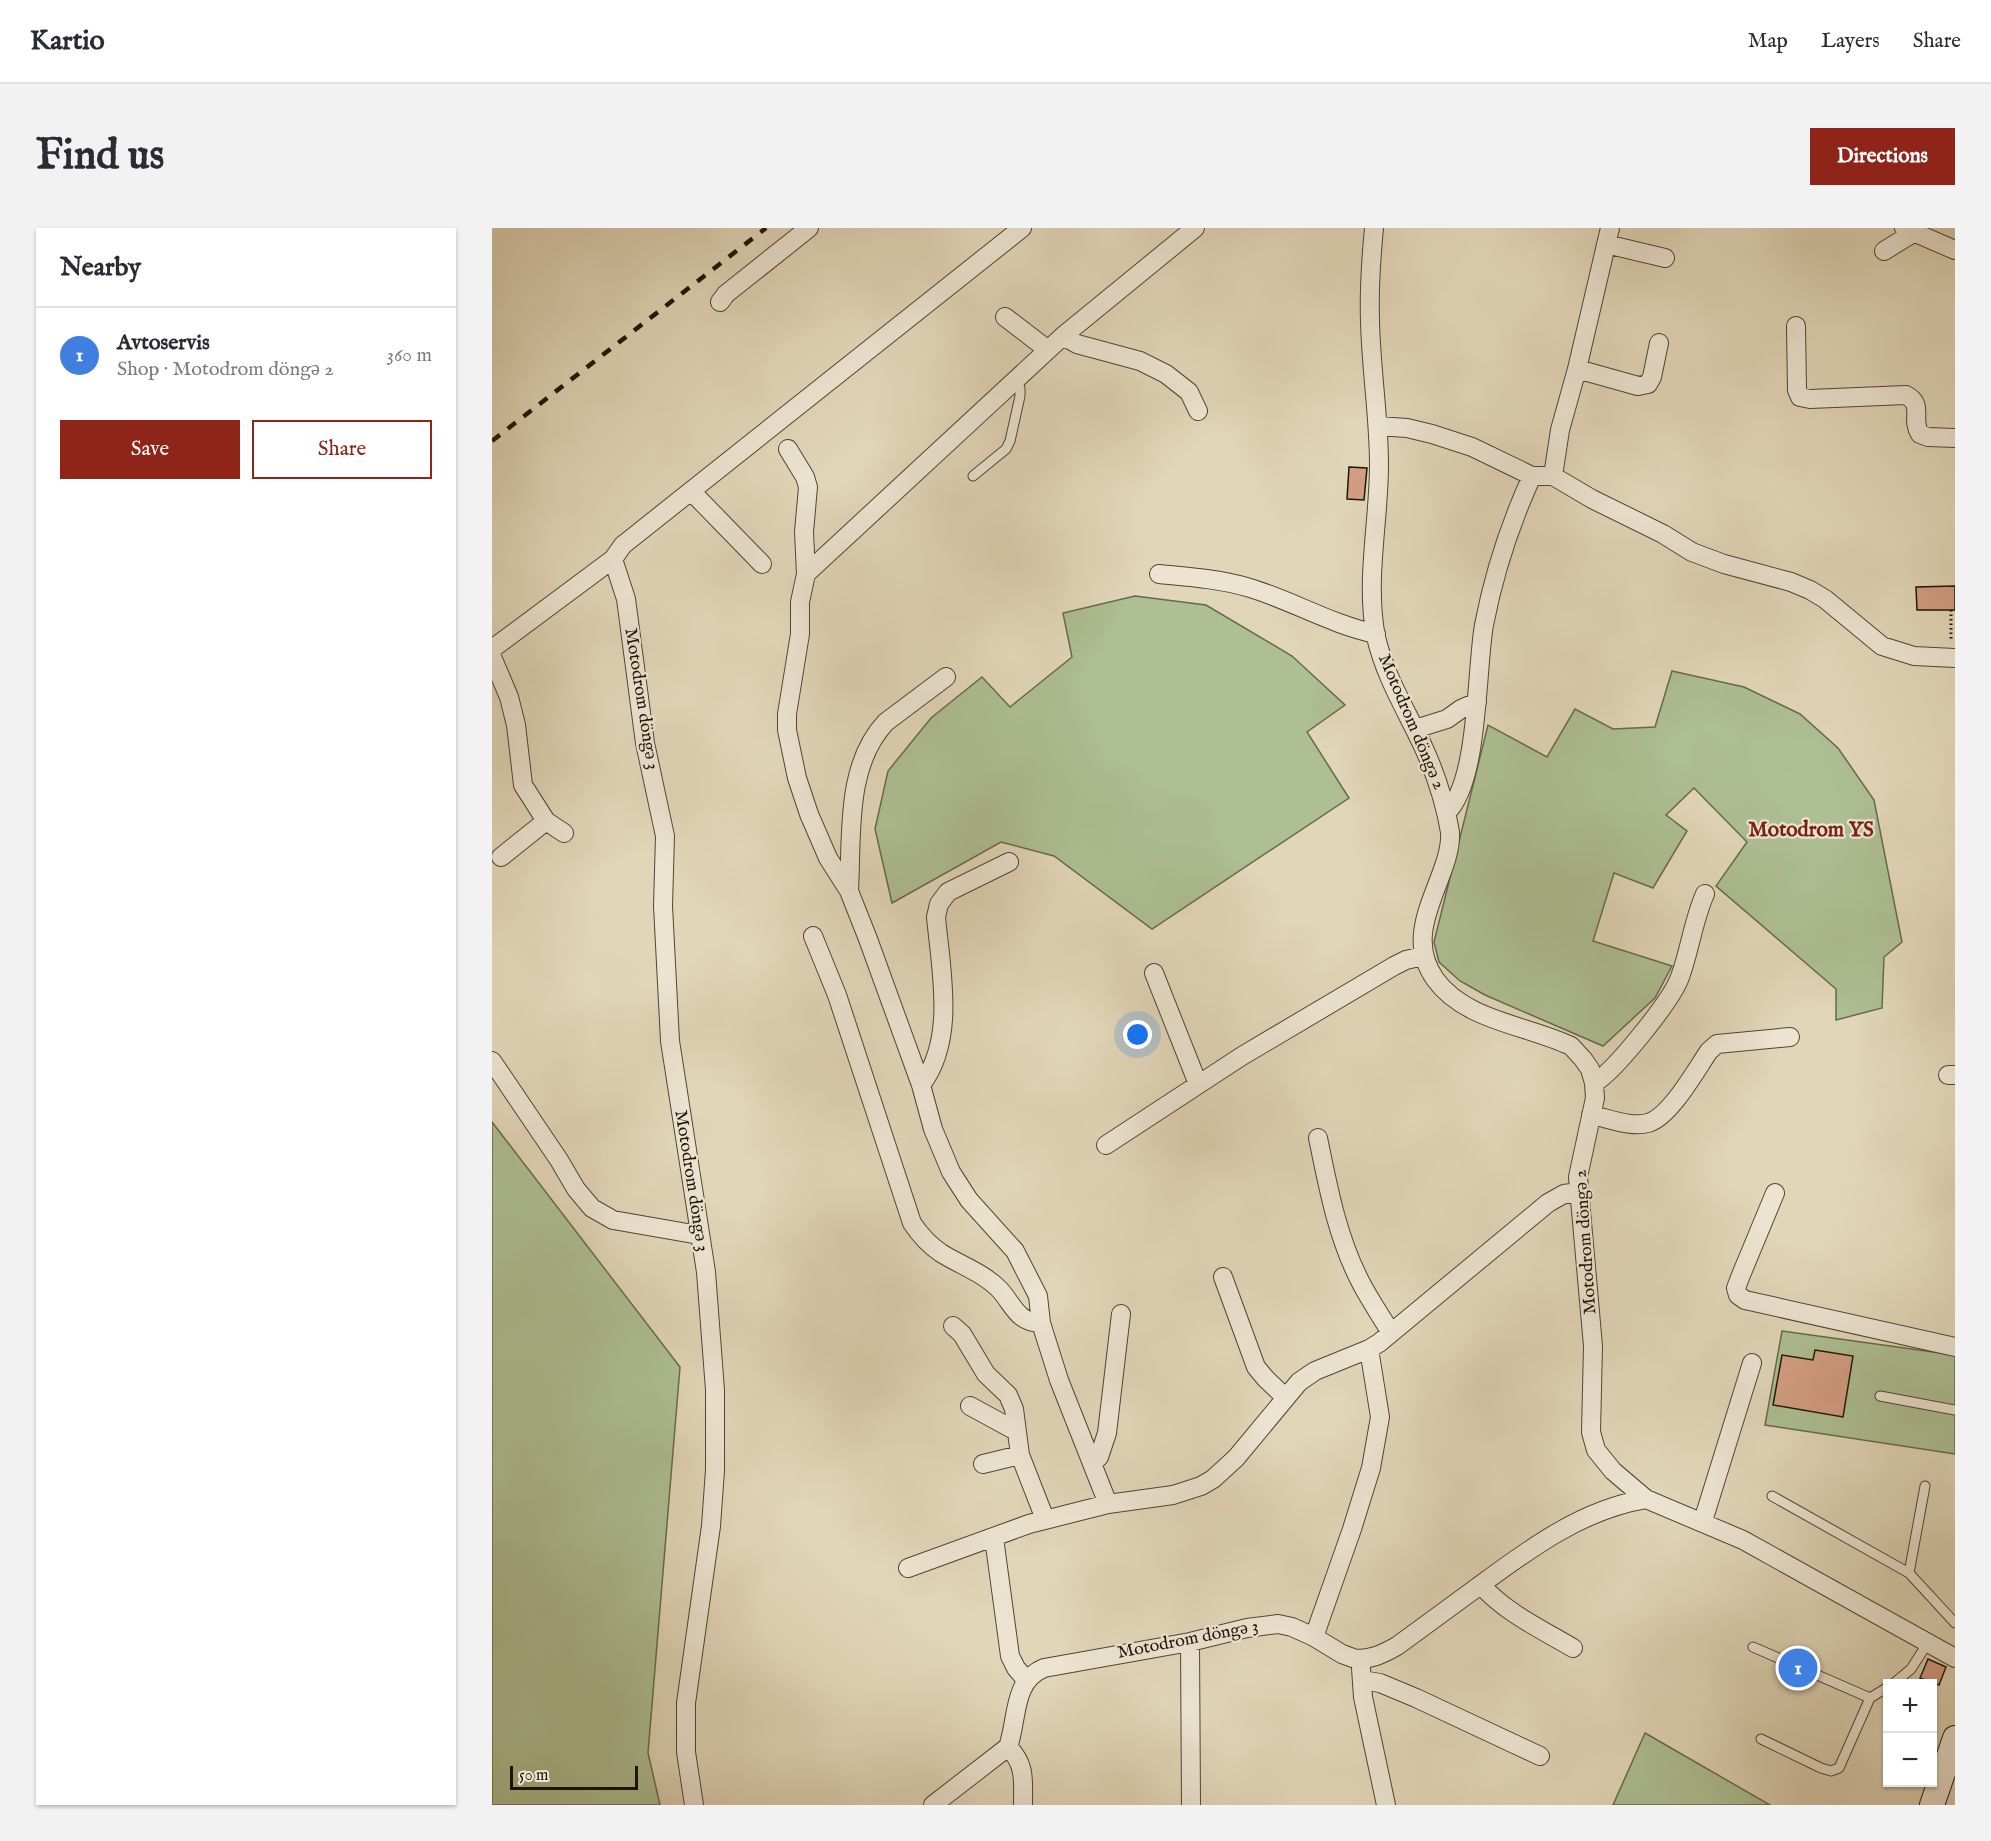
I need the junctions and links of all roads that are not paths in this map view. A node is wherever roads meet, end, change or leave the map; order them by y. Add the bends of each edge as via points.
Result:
1 (809, 228) edge
2 (1022, 228) edge
3 (1195, 228) edge
4 (1374, 228) edge
5 (1909, 230) edge
6 (1608, 236) edge
7 (1955, 250) edge
8 (1884, 251) dead end
9 (1665, 258) dead end
10 (720, 302) dead end
11 (1005, 317) dead end
12 (1796, 326) dead end
13 (1063, 336) junction
14 (1659, 343) dead end
15 (1048, 350) junction
16 (1577, 369) junction
17 (1016, 379) junction
18 (1198, 411) dead end
19 (1378, 426) junction
20 (1955, 438) edge
21 (788, 450) dead end
22 (973, 476) dead end
23 (1532, 476) junction
24 (1552, 476) junction
25 (692, 491) junction
26 (613, 559) junction
27 (762, 564) dead end
28 (806, 574) junction
29 (1159, 574) dead end
30 (1376, 634) junction
31 (492, 649) edge
32 (492, 657) edge
33 (1953, 658) edge
34 (946, 677) dead end
35 (1477, 702) junction
36 (1414, 729) junction
37 (1447, 812) junction
38 (546, 821) junction
39 (564, 833) dead end
40 (501, 857) dead end
41 (1009, 862) dead end
42 (849, 891) junction
43 (1705, 894) dead end
44 (813, 936) dead end
45 (1423, 956) junction
46 (1155, 973) dead end
47 (1790, 1037) dead end
48 (492, 1061) edge
49 (1594, 1083) junction
50 (1198, 1084) junction
51 (921, 1086) junction
52 (1592, 1115) junction
53 (1318, 1138) dead end
54 (1106, 1145) dead end
55 (1579, 1192) junction
56 (1775, 1193) dead end
57 (699, 1235) junction
58 (1223, 1277) dead end
59 (1121, 1314) dead end
60 (1041, 1323) junction
61 (954, 1326) dead end
62 (1391, 1334) junction
63 (1955, 1347) edge
64 (1369, 1349) junction
65 (1752, 1363) dead end
66 (1880, 1396) dead end
67 (1286, 1398) junction
68 (970, 1406) dead end
69 (1955, 1410) edge
70 (1016, 1431) junction
71 (1020, 1455) junction
72 (983, 1464) dead end
73 (1092, 1464) junction
74 (1925, 1486) dead end
75 (1772, 1496) dead end
76 (1646, 1499) junction
77 (1108, 1504) junction
78 (1045, 1519) junction
79 (1703, 1521) junction
80 (994, 1538) junction
81 (908, 1568) dead end
82 (1909, 1573) junction
83 (1481, 1585) junction
84 (1955, 1623) edge
85 (1314, 1636) junction
86 (1190, 1642) junction
87 (1927, 1644) junction
88 (1753, 1647) dead end
89 (1573, 1648) dead end
90 (1955, 1658) edge
91 (1361, 1660) junction
92 (1898, 1679) edge
93 (1026, 1680) junction
94 (1362, 1680) junction
95 (1883, 1690) edge
96 (1870, 1698) junction
97 (1955, 1738) edge
98 (1761, 1739) dead end
99 (1008, 1747) junction
100 (1540, 1756) dead end
101 (694, 1805) edge
102 (933, 1805) edge
103 (1023, 1805) edge
104 (1191, 1805) edge
105 (1386, 1805) edge
106 (1932, 1805) edge

1 - 10 street
2 - 25 street
3 - 13 street
4 - 19 street, Motodrom döngə 2 via 1370,322
5 - 7 street
5 - 8 street
6 - 9 street
6 - 16 street
11 - 15 street
12 - 20 street via 1800,397 1906,395 1917,405 1916,428 1920,434
13 - 15 street
13 - 18 street via 1077,344 1140,361 1166,374 1189,392
14 - 16 street via 1648,384 1638,386
15 - 17 street
16 - 24 street
17 - 22 lane via 1020,396 1010,441 1006,449
17 - 28 street
19 - 23 street via 1432,434 1472,447
19 - 30 street, Motodrom döngə 2 via 1373,587
21 - 28 street via 808,487
23 - 24 street
23 - 35 street via 1514,515 1495,578 1484,627
24 - 33 street via 1701,555 1810,590 1882,646 1914,656
25 - 26 street via 623,545
25 - 27 street
26 - 31 street
26 - 57 street, Motodrom döngə 3 via 626,599 645,743 665,836 663,906 670,1041
28 - 42 street via 787,730 809,814 828,858
29 - 30 street via 1207,578 1251,588 1349,628
30 - 36 street, Motodrom döngə 2 via 1388,675
32 - 38 street via 516,725 523,785
34 - 42 street via 886,722 861,765 854,797
35 - 36 street via 1447,719
35 - 37 street via 1460,793
36 - 37 street, Motodrom döngə 2
37 - 45 street, Motodrom döngə 2 via 1447,858 1423,929
38 - 39 street
38 - 40 street
41 - 51 street via 948,892 939,904 936,917 943,1017 936,1058
42 - 51 street
43 - 49 street via 1676,987 1608,1074
44 - 60 street via 837,995 912,1223 940,1252 994,1285 1021,1318
45 - 49 street, Motodrom döngə 2 via 1434,978 1467,1007 1571,1046 1590,1069
45 - 50 street via 1394,966
46 - 50 street
47 - 52 street via 1717,1044 1665,1112 1648,1123
48 - 57 street via 592,1208 613,1220
49 - 52 street, Motodrom döngə 2
50 - 54 street
51 - 60 street via 951,1172 969,1200 1015,1251 1038,1296
52 - 55 street, Motodrom döngə 2 via 1581,1159
53 - 62 street via 1339,1231 1360,1281
55 - 62 street via 1564,1194 1548,1203
55 - 76 street, Motodrom döngə 2 via 1591,1306 1592,1440 1603,1461
56 - 63 street via 1736,1288 1737,1295 1745,1300
57 - 101 street, Motodrom döngə 3 via 711,1331 715,1470 686,1703 686,1752
58 - 67 street via 1256,1367
59 - 73 street via 1107,1433 1099,1457
60 - 73 street
61 - 70 street via 986,1374 1008,1395 1014,1408
62 - 64 street
64 - 67 street via 1315,1371
64 - 85 street via 1380,1417 1371,1468
65 - 79 street
66 - 69 lane
67 - 77 street via 1236,1458 1202,1486 1173,1495
68 - 70 street
70 - 71 street
71 - 72 street
71 - 78 street
73 - 77 street
74 - 82 lane
75 - 82 lane
76 - 79 street, Motodrom döngə 2
76 - 83 street via 1620,1503 1595,1514 1533,1547
77 - 78 street
78 - 80 street
79 - 87 street, Motodrom döngə 2 via 1792,1566
80 - 81 street
80 - 93 street via 1010,1656
82 - 84 lane
83 - 89 street via 1508,1609
83 - 91 street via 1397,1646
85 - 86 street, Motodrom döngə 3 via 1278,1624
85 - 91 street, Motodrom döngə 3 via 1342,1654
86 - 93 street, Motodrom döngə 3 via 1044,1668
86 - 104 street
87 - 90 street, Motodrom döngə 2
87 - 92 lane via 1911,1669
88 - 96 lane
91 - 94 street
93 - 99 street
94 - 100 street via 1416,1698
94 - 105 street
95 - 96 lane
96 - 98 lane via 1839,1768 1821,1768
97 - 106 main road
99 - 102 street
99 - 103 street via 1023,1769

